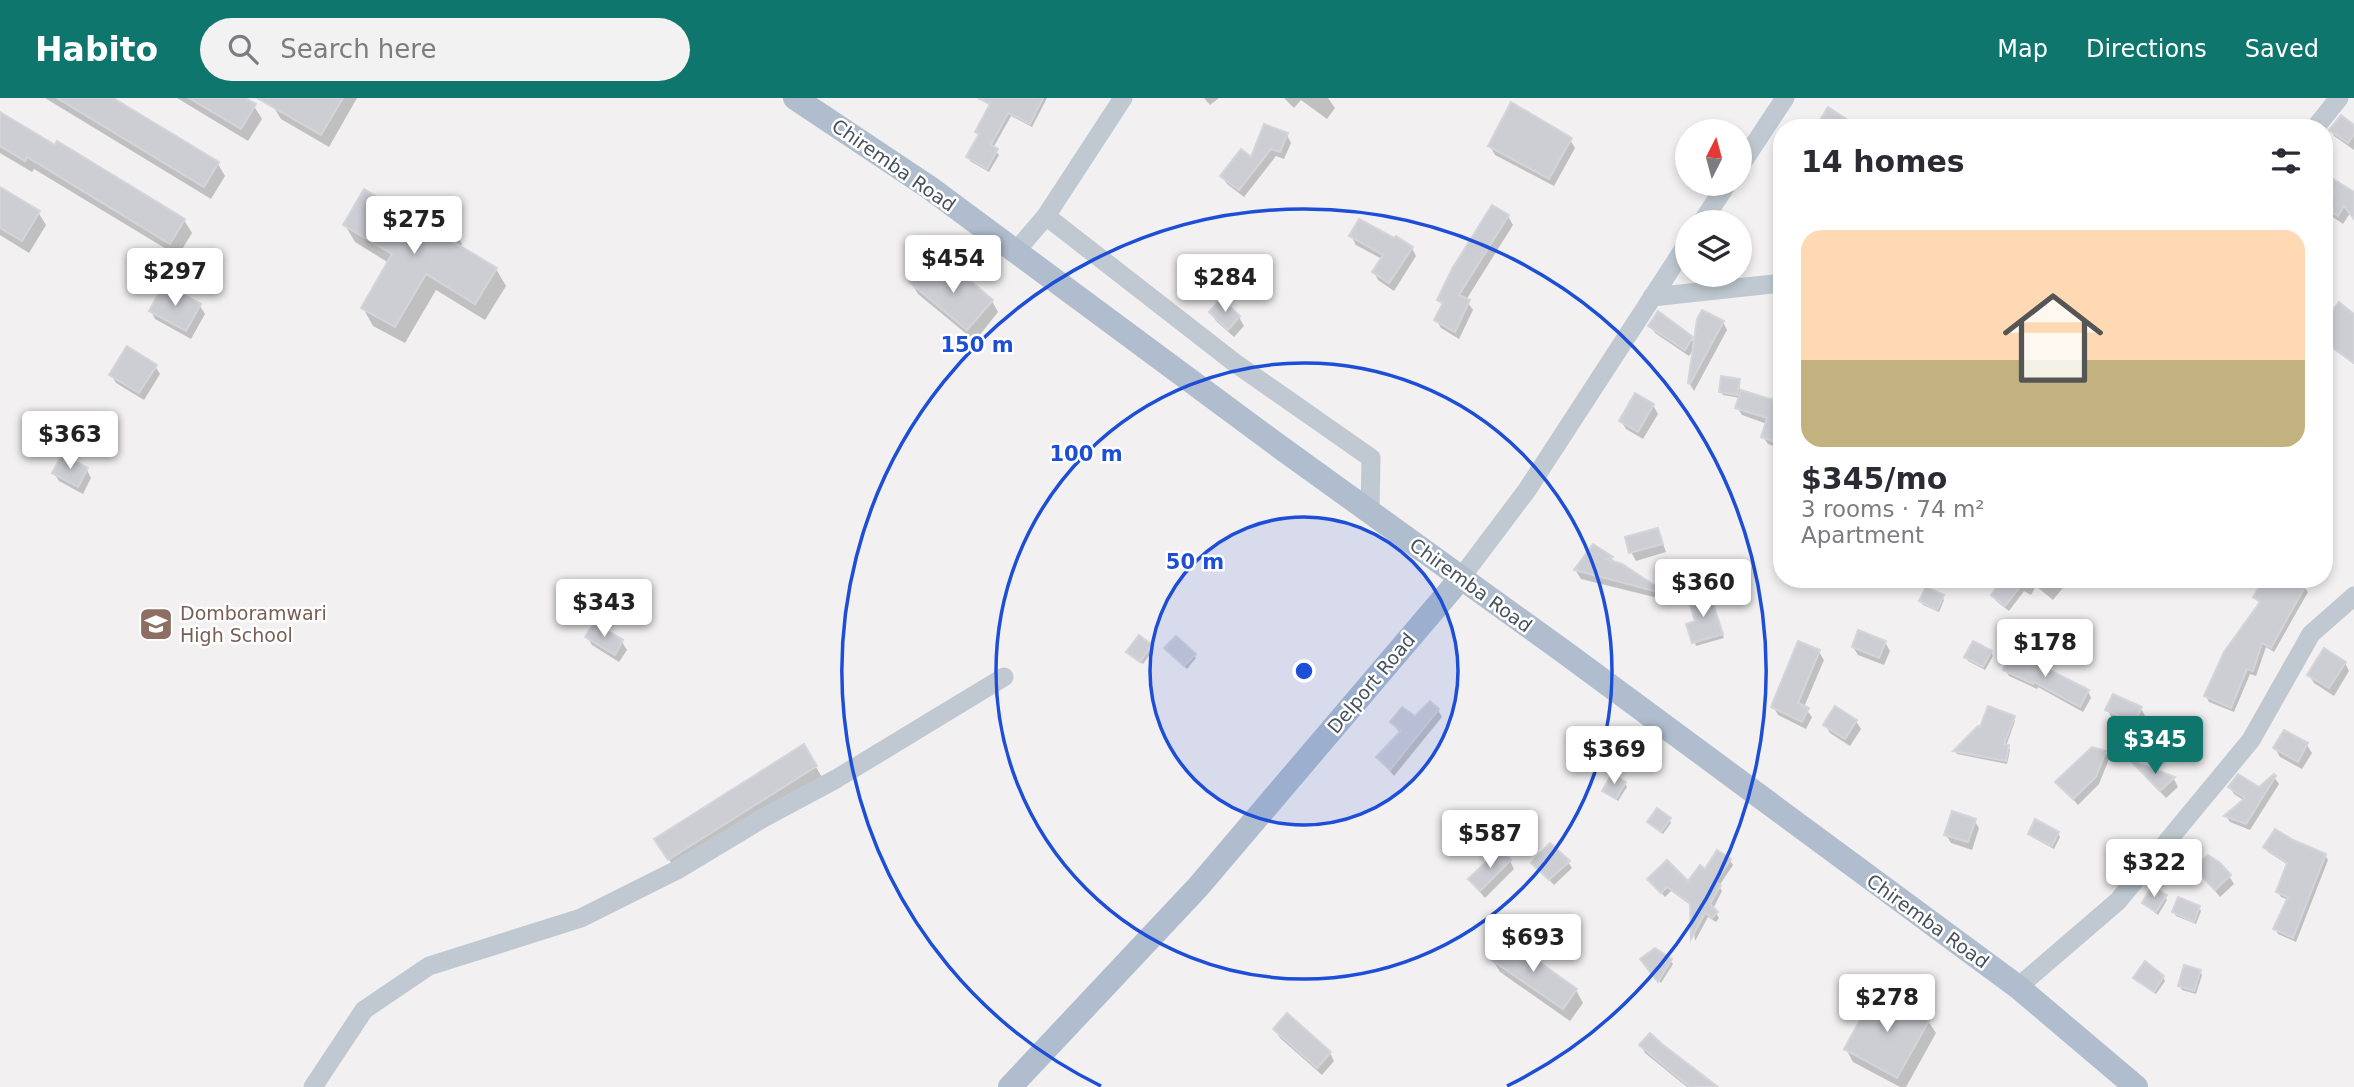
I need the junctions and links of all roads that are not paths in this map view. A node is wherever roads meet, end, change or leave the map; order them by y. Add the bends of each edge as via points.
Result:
1 (795, 98) edge
2 (1123, 98) edge
3 (1785, 98) edge
4 (2339, 98) edge
5 (2322, 119) edge
6 (1752, 148) edge
7 (1046, 216) junction
8 (1016, 251) junction
9 (1675, 262) edge
10 (1773, 284) edge
11 (1652, 297) junction
12 (1370, 513) junction
13 (1460, 579) junction
14 (2354, 596) edge
15 (1004, 677) dead end
16 (2018, 988) junction
17 (313, 1087) edge
18 (1010, 1087) edge
19 (2136, 1087) edge

1 - 8 main road, Chiremba Road
2 - 7 street
3 - 6 street
4 - 5 street
7 - 8 street
7 - 12 street via 1235,363 1371,458
8 - 12 main road, Chiremba Road
9 - 11 street, Delport Road
10 - 11 street
11 - 13 street, Delport Road via 1527,490
12 - 13 main road, Chiremba Road
13 - 16 main road, Chiremba Road
13 - 18 main road, Delport Road via 1198,887
14 - 16 street via 2311,634 2251,740 2118,901
15 - 17 street via 677,870 581,918 429,966 364,1010
16 - 19 main road, Chiremba Road

